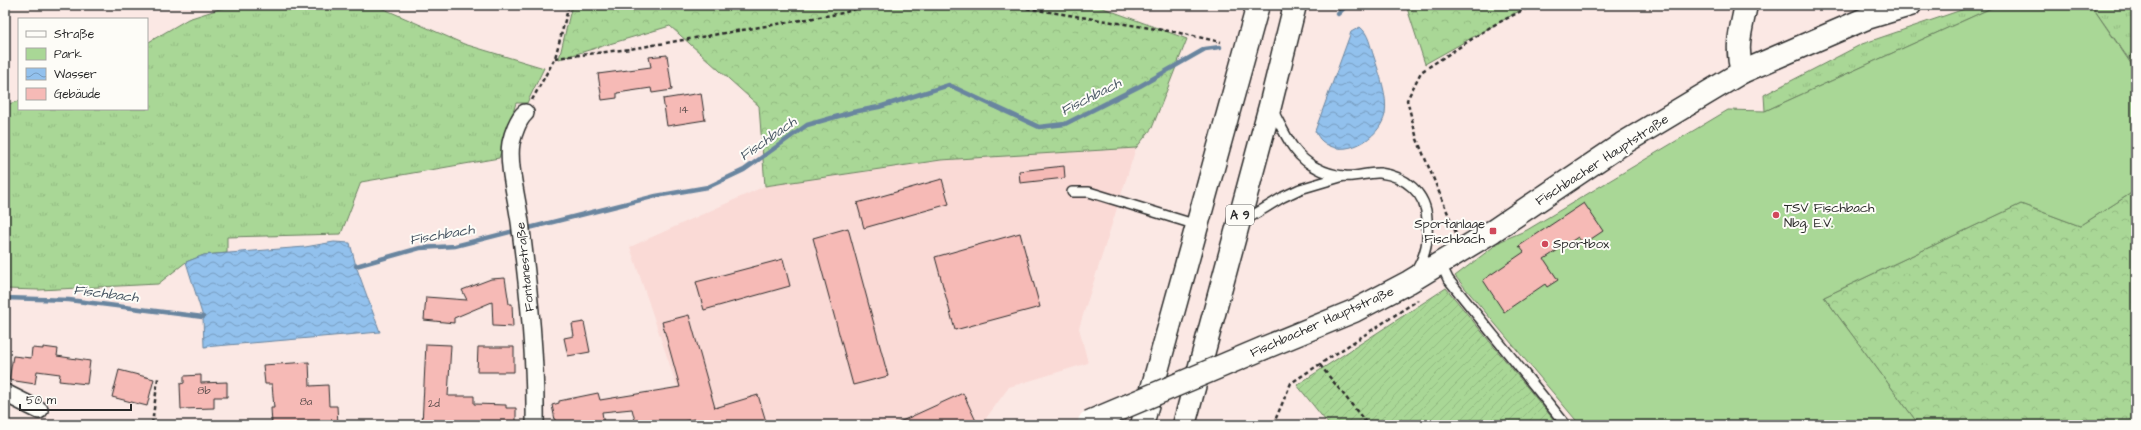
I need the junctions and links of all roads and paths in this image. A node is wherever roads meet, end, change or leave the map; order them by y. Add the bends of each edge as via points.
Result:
1 (569, 5) edge
2 (868, 5) edge
3 (1006, 5) edge
4 (1258, 5) edge
5 (1295, 5) edge
6 (1341, 5) edge
7 (1533, 5) edge
8 (1746, 5) edge
9 (1910, 5) edge
10 (1338, 10) dead end
11 (1221, 42) dead end
12 (555, 58) junction
13 (1742, 72) junction
14 (1270, 106) junction
15 (525, 113) joint
16 (1344, 176) junction
17 (1072, 192) dead end
18 (1197, 225) junction
19 (1237, 225) junction
20 (1463, 250) junction
21 (1440, 264) junction
22 (1416, 289) junction
23 (1320, 366) junction
24 (158, 378) dead end
25 (5, 393) edge
26 (39, 410) dead end
27 (1085, 423) edge
28 (152, 424) edge
29 (535, 425) edge
30 (1142, 425) edge
31 (1184, 425) edge
32 (1273, 425) edge
33 (1368, 425) edge
34 (1566, 425) edge

1 - 12 path
2 - 12 path via 844,13 630,49
3 - 11 path via 1175,32
4 - 18 main road
5 - 14 main road, A 9
6 - 10 path
7 - 20 path via 1492,26 1420,72 1407,100 1417,139
8 - 13 main road via 1738,44
9 - 13 main road, Fischbacher Hauptstraße via 1867,18
12 - 15 path
13 - 20 main road, Fischbacher Hauptstraße via 1622,144
14 - 16 lane via 1302,159 1317,169
14 - 19 main road, A 9
15 - 29 street, Fontanestraße via 511,143 530,321
16 - 19 lane via 1289,194
16 - 22 lane via 1378,173 1395,176 1420,194 1427,209 1428,238
17 - 18 lane via 1090,192
18 - 30 main road
19 - 31 main road, A 9
20 - 21 main road, Fischbacher Hauptstraße
21 - 22 main road, Fischbacher Hauptstraße
21 - 34 lane via 1448,279
22 - 23 path
22 - 27 main road, Fischbacher Hauptstraße, bridge via 1354,311
23 - 32 path via 1291,383
23 - 33 path
24 - 28 path
25 - 26 street

